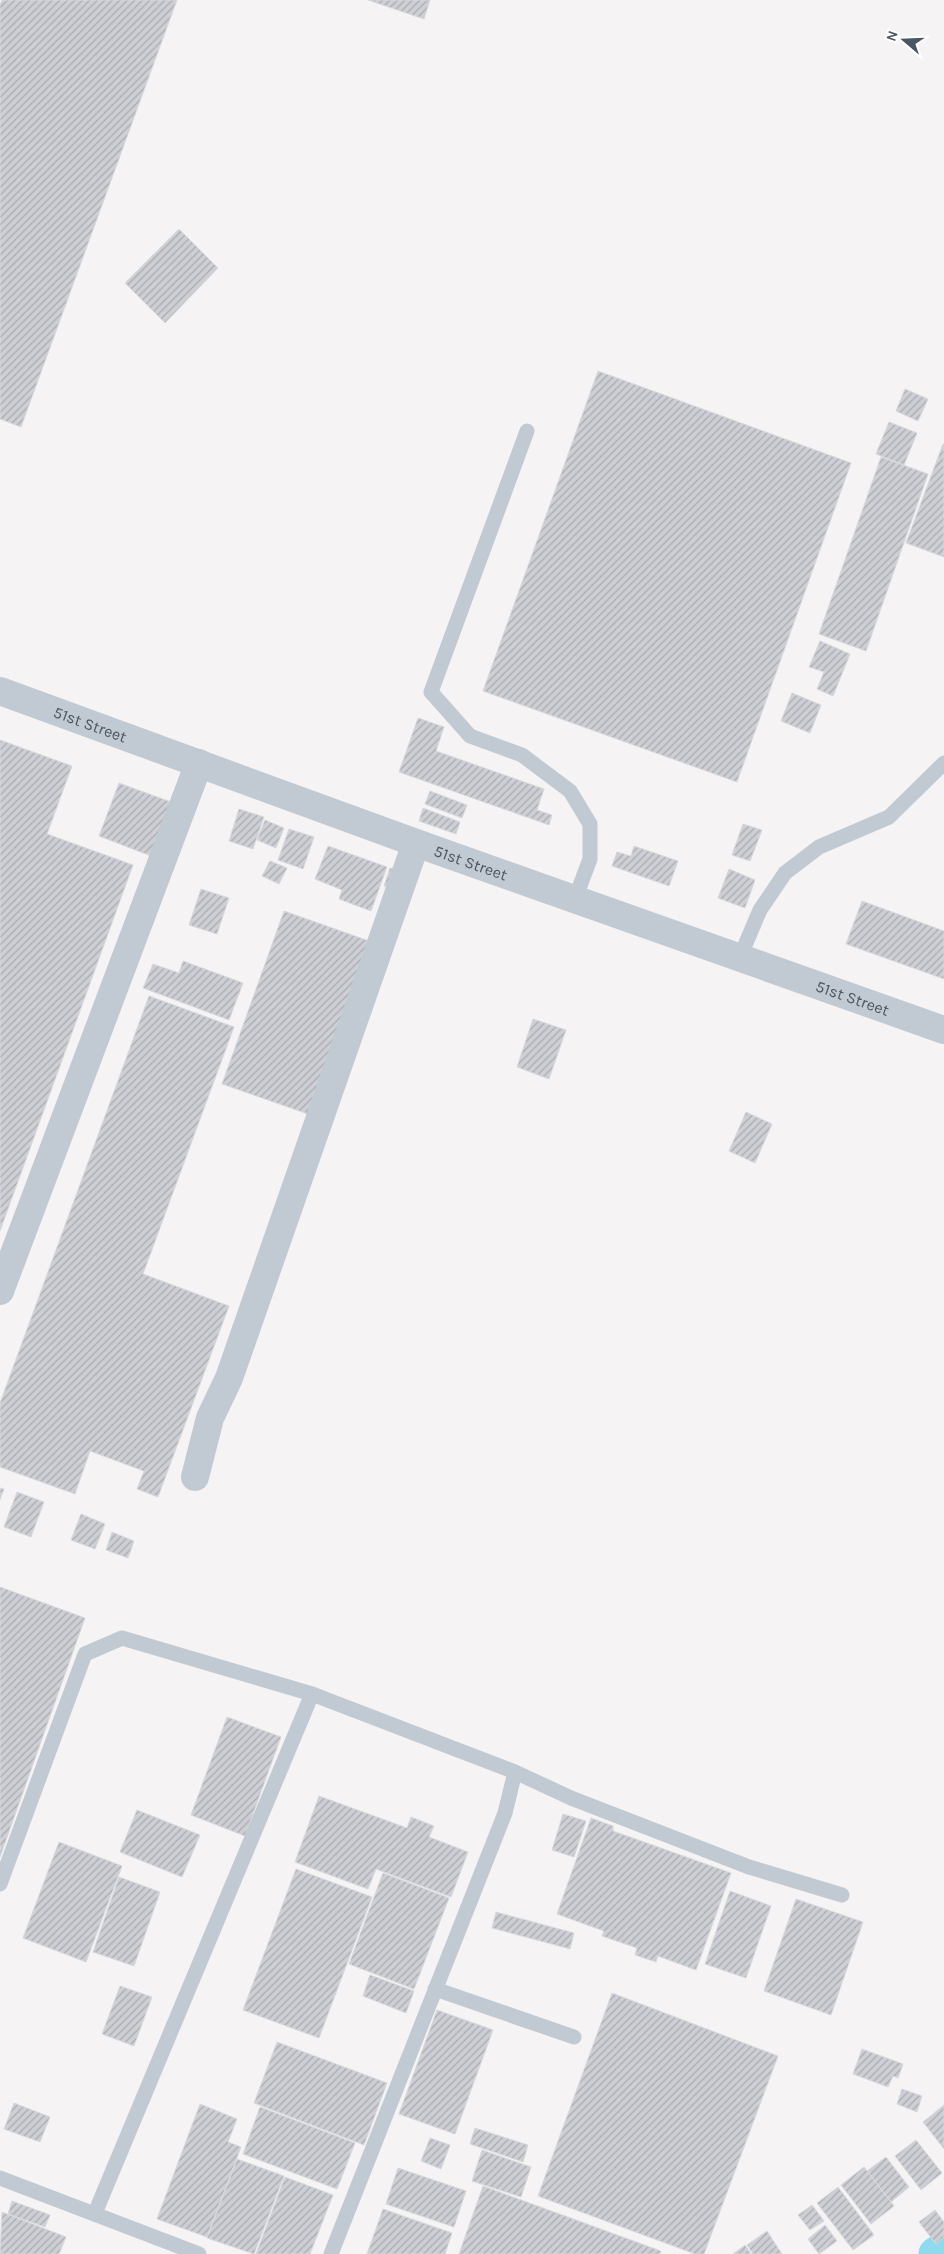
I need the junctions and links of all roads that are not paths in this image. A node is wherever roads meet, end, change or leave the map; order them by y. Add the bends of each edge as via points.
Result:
1 (527, 431) dead end
2 (0, 691) edge
3 (944, 763) edge
4 (199, 764) junction
5 (416, 843) junction
6 (575, 899) junction
7 (740, 958) junction
8 (944, 1030) edge
9 (0, 1291) edge
10 (195, 1478) dead end
11 (312, 1694) junction
12 (516, 1772) junction
13 (0, 1884) edge
14 (842, 1895) dead end
15 (435, 1990) junction
16 (574, 2037) dead end
17 (0, 2178) edge
18 (95, 2213) junction
19 (199, 2254) edge
20 (331, 2254) edge

1 - 6 lane via 431,692 470,736 522,755 570,791 590,824 590,859
2 - 4 street, 51st Street
3 - 7 lane via 890,817 819,847 785,873 760,910
4 - 5 street, 51st Street
4 - 9 street
5 - 6 street, 51st Street
5 - 10 street via 230,1378 210,1418
6 - 7 street, 51st Street
7 - 8 street, 51st Street
11 - 12 lane
11 - 13 lane via 122,1638 85,1654
11 - 18 lane
12 - 14 lane via 571,1798 749,1867
12 - 15 lane via 505,1813
15 - 16 lane
15 - 20 lane
17 - 18 lane
18 - 19 lane

